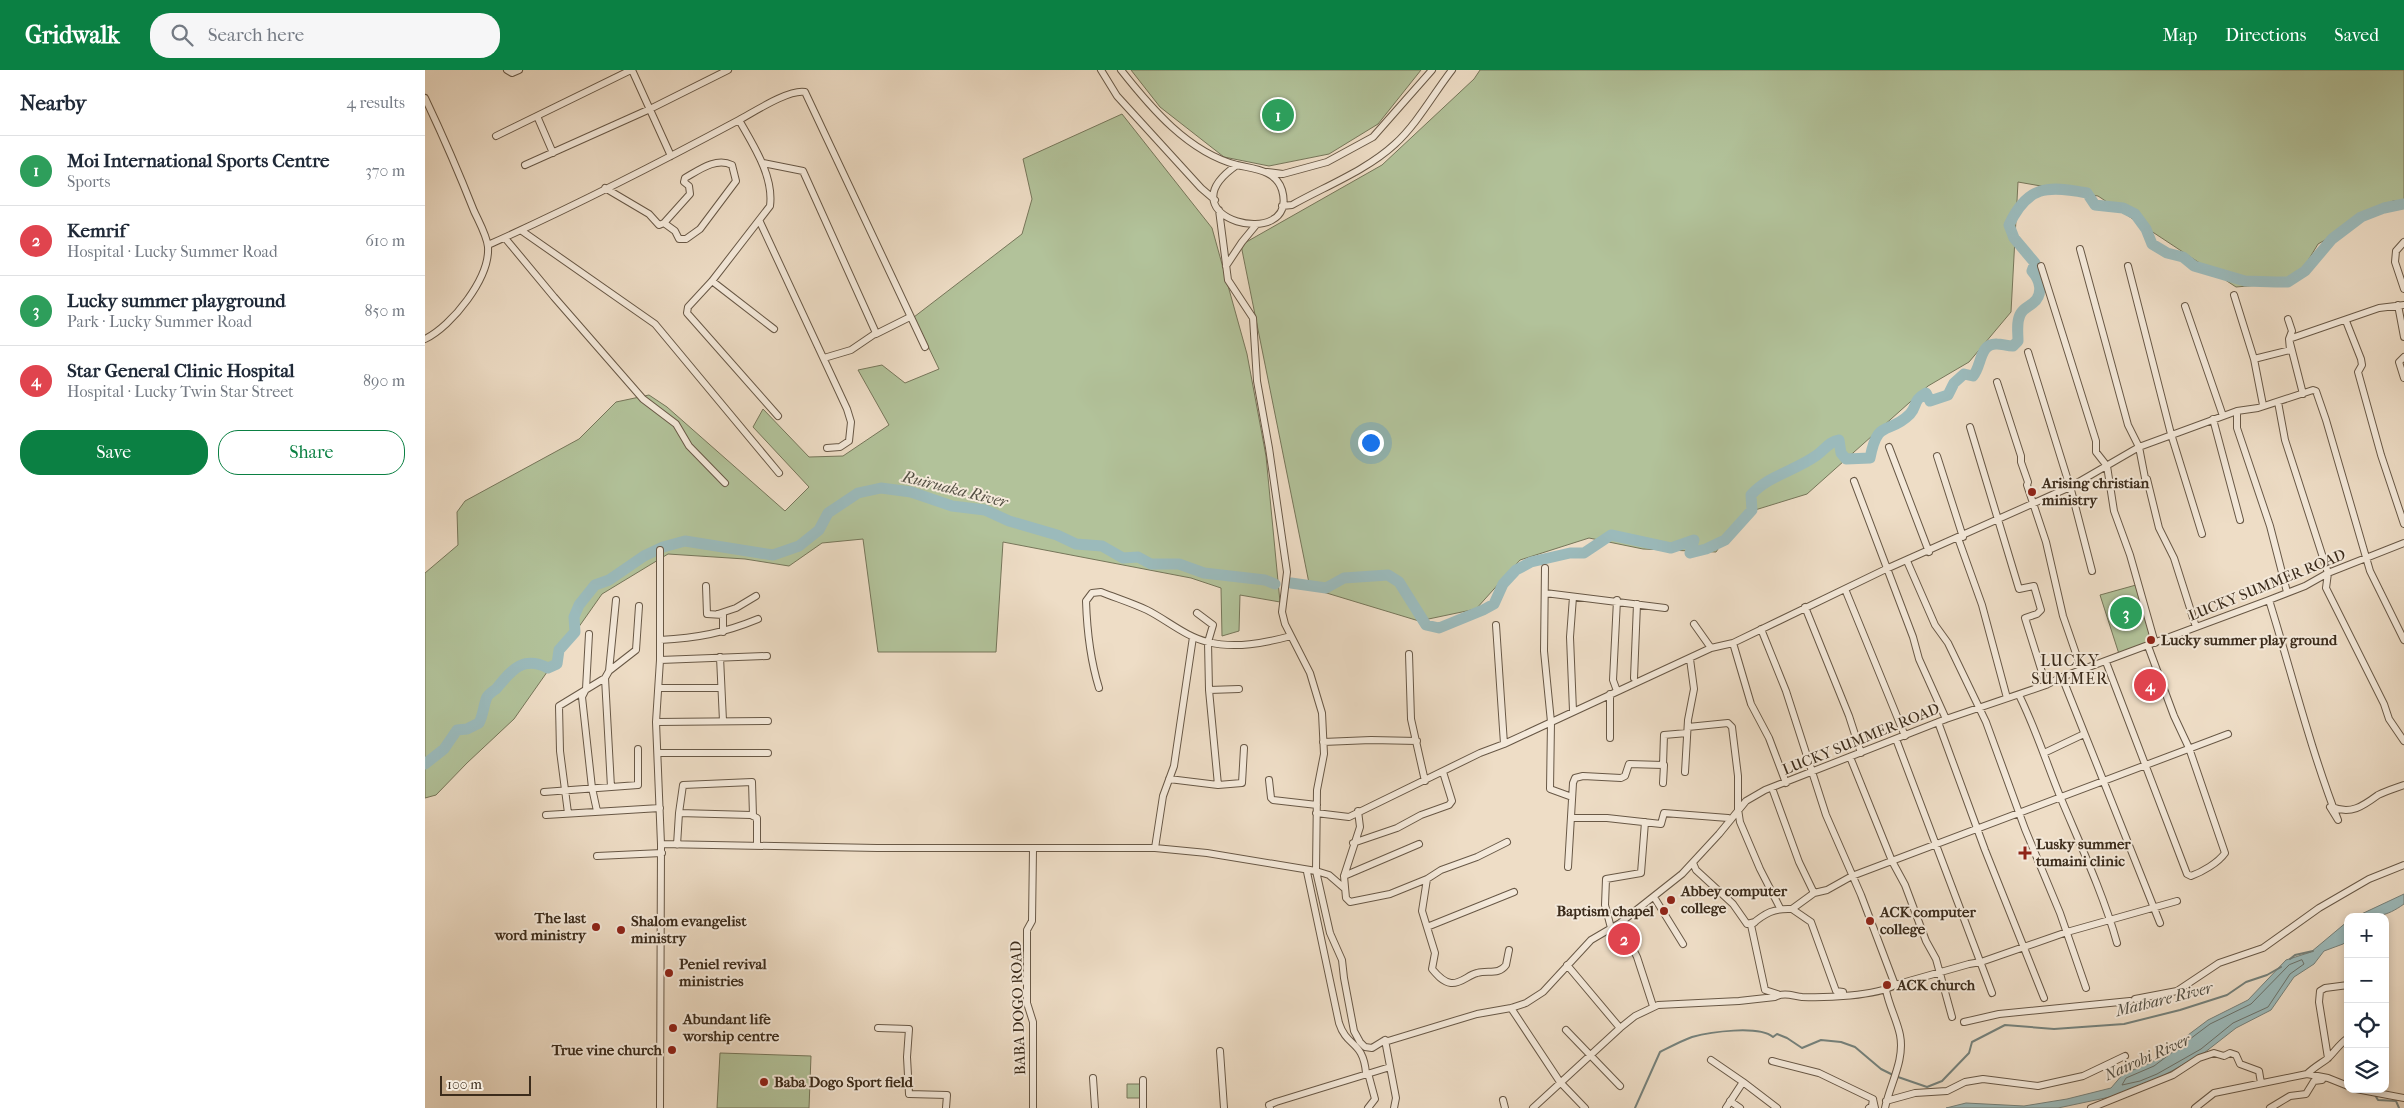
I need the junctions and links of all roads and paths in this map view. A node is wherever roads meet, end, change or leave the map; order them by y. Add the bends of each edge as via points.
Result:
1 (507, 70) edge
2 (519, 70) edge
3 (632, 70) edge
4 (728, 70) edge
5 (1101, 70) edge
6 (1121, 70) edge
7 (1432, 70) edge
8 (1452, 70) edge
9 (425, 98) edge
10 (650, 109) junction
11 (537, 116) junction
12 (739, 120) junction
13 (496, 136) dead end
14 (553, 153) junction
15 (671, 156) junction
16 (763, 163) junction
17 (525, 165) dead end
18 (1237, 165) junction
19 (1267, 172) junction
20 (605, 188) junction
21 (1215, 200) junction
22 (1282, 206) junction
23 (1219, 210) junction
24 (760, 222) junction
25 (664, 223) junction
26 (1257, 225) junction
27 (522, 231) junction
28 (505, 238) junction
29 (2404, 242) edge
30 (488, 245) junction
31 (2080, 249) dead end
32 (2041, 266) dead end
33 (2128, 266) dead end
34 (1226, 267) junction
35 (713, 281) junction
36 (2404, 289) edge
37 (2234, 295) dead end
38 (2401, 305) edge
39 (2185, 306) dead end
40 (910, 316) junction
41 (2288, 319) dead end
42 (2346, 321) junction
43 (774, 329) dead end
44 (876, 334) junction
45 (2404, 337) edge
46 (425, 339) edge
47 (2289, 339) junction
48 (925, 347) dead end
49 (2029, 352) dead end
50 (2404, 357) edge
51 (824, 358) junction
52 (2254, 359) junction
53 (2404, 378) edge
54 (1997, 382) dead end
55 (2303, 394) junction
56 (2278, 402) junction
57 (2263, 405) junction
58 (2237, 411) junction
59 (778, 416) dead end
60 (2223, 416) junction
61 (2213, 419) junction
62 (1970, 427) dead end
63 (2171, 434) junction
64 (1889, 447) dead end
65 (2139, 447) junction
66 (827, 448) dead end
67 (1937, 456) dead end
68 (2107, 466) junction
69 (779, 473) dead end
70 (1854, 482) dead end
71 (725, 483) dead end
72 (2070, 487) junction
73 (2035, 503) junction
74 (1999, 520) junction
75 (2240, 520) dead end
76 (2404, 524) edge
77 (2203, 534) dead end
78 (1960, 538) junction
79 (2404, 543) edge
80 (660, 550) dead end
81 (1929, 552) junction
82 (2367, 558) junction
83 (1907, 561) junction
84 (1545, 568) dead end
85 (1887, 569) junction
86 (2092, 571) dead end
87 (2328, 573) junction
88 (706, 586) dead end
89 (1845, 588) junction
90 (2287, 592) junction
91 (1545, 593) junction
92 (756, 596) dead end
93 (1573, 597) dead end
94 (616, 600) dead end
95 (1617, 600) junction
96 (2269, 600) junction
97 (1637, 604) junction
98 (639, 606) dead end
99 (1805, 607) junction
100 (1665, 608) dead end
101 (1197, 613) dead end
102 (707, 614) junction
103 (758, 619) dead end
104 (1694, 624) dead end
105 (1496, 625) dead end
106 (2196, 627) junction
107 (1761, 629) junction
108 (723, 632) junction
109 (589, 634) dead end
110 (1291, 636) junction
111 (1193, 637) junction
112 (660, 640) junction
113 (2404, 640) edge
114 (1208, 642) junction
115 (1733, 643) junction
116 (2155, 643) junction
117 (2148, 646) junction
118 (1711, 648) junction
119 (1409, 654) dead end
120 (767, 656) dead end
121 (720, 657) junction
122 (1690, 659) junction
123 (660, 660) junction
124 (2106, 662) junction
125 (609, 671) junction
126 (2082, 671) junction
127 (2062, 677) junction
128 (605, 678) junction
129 (1634, 678) dead end
130 (2046, 685) junction
131 (659, 688) junction
132 (720, 688) junction
133 (1099, 688) dead end
134 (1239, 688) dead end
135 (586, 689) junction
136 (1209, 690) junction
137 (1614, 693) junction
138 (2019, 695) junction
139 (2007, 698) junction
140 (1979, 707) junction
141 (1573, 712) junction
142 (1946, 719) junction
143 (768, 720) dead end
144 (723, 721) junction
145 (656, 722) junction
146 (1551, 722) junction
147 (1938, 722) junction
148 (1687, 730) junction
149 (2084, 734) junction
150 (2228, 734) dead end
151 (1905, 736) junction
152 (1610, 738) dead end
153 (1896, 739) junction
154 (1417, 741) junction
155 (2404, 741) edge
156 (1323, 742) junction
157 (1504, 744) junction
158 (1244, 748) dead end
159 (2189, 748) junction
160 (638, 749) dead end
161 (658, 753) junction
162 (768, 753) dead end
163 (1861, 753) junction
164 (2044, 753) junction
165 (1850, 757) junction
166 (1664, 764) junction
167 (2144, 766) junction
168 (1812, 771) junction
169 (1443, 772) junction
170 (1685, 772) dead end
171 (1169, 779) junction
172 (1269, 780) dead end
173 (1425, 781) junction
174 (2104, 782) junction
175 (1663, 783) dead end
176 (1787, 783) junction
177 (2404, 784) edge
178 (1218, 785) junction
179 (611, 786) junction
180 (592, 788) junction
181 (1772, 788) junction
182 (564, 791) junction
183 (544, 792) dead end
184 (1572, 797) junction
185 (2061, 799) junction
186 (660, 808) junction
187 (1316, 809) junction
188 (1738, 809) junction
189 (597, 811) junction
190 (1358, 811) junction
191 (568, 813) junction
192 (679, 813) junction
193 (2020, 813) junction
194 (546, 815) dead end
195 (753, 816) junction
196 (1571, 818) junction
197 (1728, 818) dead end
198 (1645, 822) junction
199 (1978, 830) junction
200 (1507, 842) dead end
201 (1353, 843) junction
202 (661, 844) junction
203 (757, 844) junction
204 (1419, 844) dead end
205 (1937, 844) junction
206 (677, 845) junction
207 (1033, 848) junction
208 (1155, 848) junction
209 (662, 852) junction
210 (597, 856) dead end
211 (1892, 861) junction
212 (1693, 864) junction
213 (2404, 865) edge
214 (1568, 867) dead end
215 (1316, 871) junction
216 (1307, 872) dead end
217 (1344, 876) junction
218 (1852, 876) junction
219 (1427, 879) junction
220 (1344, 888) junction
221 (1514, 892) dead end
222 (1814, 893) junction
223 (1654, 897) junction
224 (2177, 901) dead end
225 (2153, 906) junction
226 (1780, 908) junction
227 (1792, 910) junction
228 (2111, 920) junction
229 (1620, 923) junction
230 (2161, 923) dead end
231 (1751, 925) junction
232 (1427, 927) junction
233 (1611, 928) junction
234 (2067, 932) junction
235 (2117, 943) dead end
236 (1683, 944) dead end
237 (2024, 947) junction
238 (1509, 950) dead end
239 (1981, 962) junction
240 (1567, 965) junction
241 (1940, 972) junction
242 (1895, 985) junction
243 (2344, 986) edge
244 (2086, 988) dead end
245 (1885, 990) junction
246 (1992, 993) dead end
247 (1852, 994) junction
248 (1780, 995) junction
249 (2044, 998) dead end
250 (1653, 1006) junction
251 (1511, 1008) junction
252 (1952, 1017) dead end
253 (1964, 1022) dead end
254 (878, 1028) dead end
255 (1620, 1028) junction
256 (1566, 1030) dead end
257 (1385, 1040) junction
258 (2344, 1041) edge
259 (1220, 1051) dead end
260 (1591, 1055) junction
261 (2125, 1056) dead end
262 (2329, 1058) junction
263 (1711, 1060) dead end
264 (1773, 1061) dead end
265 (1390, 1067) junction
266 (1367, 1073) junction
267 (2307, 1074) junction
268 (1093, 1078) dead end
269 (2328, 1078) junction
270 (1143, 1080) dead end
271 (1560, 1082) junction
272 (1743, 1082) junction
273 (2261, 1083) junction
274 (2344, 1084) edge
275 (1620, 1086) dead end
276 (2377, 1093) edge
277 (2404, 1098) edge
278 (1873, 1099) junction
279 (1503, 1100) dead end
280 (1730, 1101) junction
281 (1885, 1105) edge
282 (661, 1108) edge
283 (946, 1108) edge
284 (1033, 1108) edge
285 (1095, 1108) edge
286 (1143, 1108) edge
287 (1223, 1108) edge
288 (1270, 1108) edge
289 (1368, 1108) edge
290 (1394, 1108) edge
291 (1505, 1108) edge
292 (1533, 1108) edge
293 (1585, 1108) edge
294 (1726, 1108) edge
295 (1740, 1108) edge
296 (1777, 1108) edge
297 (1869, 1108) edge
298 (1875, 1108) edge
299 (2091, 1108) edge
300 (2195, 1108) edge
301 (2270, 1108) edge

1 - 2 street via 512,73
3 - 10 street
3 - 11 street
4 - 10 street
5 - 21 street via 1117,96
6 - 18 street via 1153,110 1186,138 1225,162
7 - 19 street via 1373,137 1327,162 1283,174
8 - 22 street via 1395,144 1356,170 1292,205
9 - 30 street
10 - 14 street
10 - 15 street
11 - 13 street
11 - 14 street
12 - 15 street
12 - 16 street
12 - 40 street via 772,102 805,92
14 - 17 street
15 - 20 street
16 - 24 street via 771,199 769,209
16 - 44 street via 803,171
18 - 19 street
18 - 21 street via 1216,184
19 - 22 street via 1281,187
20 - 25 street via 649,214 659,225
20 - 27 street
21 - 23 street
22 - 26 street via 1271,220
23 - 26 street via 1235,222
23 - 34 street
24 - 35 street
24 - 51 street
25 - 25 street via 675,231 679,239 695,234 736,181 732,165 715,162 685,178 691,194
26 - 34 street
27 - 28 street
27 - 69 street via 655,324
28 - 30 street
28 - 71 street via 643,398 676,424 689,446
29 - 36 street via 2396,251 2395,262
30 - 46 street via 487,261 477,285 449,321
31 - 65 street via 2128,425
32 - 68 street via 2096,441 2096,452
33 - 63 street
34 - 110 street via 1230,284 1253,318 1257,382 1287,572 1283,612
35 - 43 street
35 - 59 street via 688,307 687,313
37 - 52 street
38 - 42 street via 2379,308
38 - 45 street
39 - 60 street
40 - 44 street
40 - 48 street
41 - 47 street via 2292,331
42 - 47 street
42 - 76 street via 2361,359 2358,372
44 - 51 street via 851,350
47 - 52 street via 2290,350
47 - 55 street
49 - 72 street
50 - 53 street via 2399,362
51 - 66 street via 851,422 849,441 840,447
52 - 57 street
54 - 73 street
55 - 56 street
55 - 82 street via 2316,391
56 - 57 street
56 - 87 street via 2285,440
57 - 58 street
58 - 60 street
58 - 90 street via 2237,428
60 - 61 street
61 - 63 street
61 - 75 street
62 - 74 street
63 - 65 street
63 - 77 street
64 - 81 street
65 - 68 street
65 - 106 street via 2159,528 2174,558
67 - 78 street
68 - 72 street
68 - 116 street via 2114,511
70 - 85 street
72 - 73 street
72 - 86 street
73 - 74 street
73 - 126 street via 2060,607
74 - 78 street
74 - 130 street via 2019,589 2034,586 2041,610 2025,618
78 - 81 street
78 - 139 street
79 - 82 street, LUCKY SUMMER ROAD
80 - 112 street
81 - 83 street
82 - 87 street, LUCKY SUMMER ROAD
82 - 113 street via 2370,571
83 - 85 street
83 - 140 street via 1938,630 1948,643
84 - 91 street
85 - 89 street
85 - 142 street via 1919,659
87 - 90 street, LUCKY SUMMER ROAD
87 - 155 street via 2325,588 2389,719
88 - 102 street
89 - 99 street
89 - 151 street
90 - 96 street, LUCKY SUMMER ROAD
91 - 95 street
91 - 146 street via 1544,651
92 - 102 street via 727,613
93 - 141 street
94 - 125 street
95 - 97 street
95 - 137 street
96 - 106 street, LUCKY SUMMER ROAD
96 - 177 street via 2295,681 2316,764 2331,801 2334,811 2338,820 2331,807 2336,809 2341,811 2355,810
97 - 100 street
97 - 129 street
98 - 125 street via 636,650
99 - 107 street
99 - 163 street
101 - 114 street via 1213,624
102 - 108 street via 723,615
103 - 108 street
104 - 118 street
105 - 157 street
106 - 116 street, LUCKY SUMMER ROAD
107 - 115 street
107 - 168 street via 1786,691
108 - 112 street
109 - 135 street
110 - 114 street via 1234,646
110 - 156 street via 1317,695 1322,713
111 - 114 street
111 - 133 street via 1147,610 1101,592 1092,593 1086,601 1087,635
111 - 171 street via 1178,743
112 - 123 street
114 - 136 street
115 - 118 street
115 - 176 street via 1751,704
116 - 117 street, LUCKY SUMMER ROAD
117 - 124 street, LUCKY SUMMER ROAD
117 - 159 street
118 - 122 street
119 - 154 street via 1411,719
120 - 121 street
121 - 123 street
121 - 132 street
122 - 137 street
122 - 148 street via 1693,689
123 - 131 street
124 - 126 street, LUCKY SUMMER ROAD
124 - 167 street
125 - 128 street
126 - 127 street, LUCKY SUMMER ROAD
127 - 130 street, LUCKY SUMMER ROAD
127 - 149 street
128 - 135 street
128 - 179 street
130 - 138 street, LUCKY SUMMER ROAD
131 - 132 street
131 - 145 street
132 - 144 street
134 - 136 street
135 - 180 street via 582,697
135 - 182 street via 562,703 558,709
136 - 178 street
137 - 141 street
137 - 152 street
138 - 139 street, LUCKY SUMMER ROAD
138 - 164 street
139 - 140 street, LUCKY SUMMER ROAD
140 - 142 street, LUCKY SUMMER ROAD
140 - 193 street
141 - 146 street
142 - 147 street, LUCKY SUMMER ROAD
143 - 144 street
144 - 145 street
145 - 161 street
146 - 157 street
146 - 184 street via 1550,790
147 - 151 street, LUCKY SUMMER ROAD
147 - 199 street
148 - 166 street via 1664,735
148 - 170 street
148 - 188 street via 1729,723 1732,727 1739,776
149 - 164 street
149 - 174 street
150 - 159 street
151 - 153 street, LUCKY SUMMER ROAD
153 - 163 street, LUCKY SUMMER ROAD
153 - 205 street
154 - 156 street
154 - 173 street
156 - 187 street via 1325,754
157 - 169 street via 1480,752
158 - 178 street via 1242,783
159 - 167 street
159 - 167 street via 2225,853 2196,874 2187,874
160 - 179 street via 638,785
161 - 162 street
161 - 186 street
163 - 165 street, LUCKY SUMMER ROAD
164 - 185 street
165 - 168 street, LUCKY SUMMER ROAD
165 - 211 street
166 - 175 street
166 - 184 street via 1629,764 1621,778 1577,776 1573,780
167 - 174 street
168 - 176 street, LUCKY SUMMER ROAD
168 - 218 street via 1826,815
169 - 173 street
169 - 201 street via 1452,801 1449,805
171 - 178 street
171 - 208 street via 1159,815
172 - 187 street via 1273,800
173 - 190 street
174 - 185 street
174 - 225 street
176 - 181 street, LUCKY SUMMER ROAD
179 - 180 street
180 - 182 street
180 - 189 street
181 - 188 street, LUCKY SUMMER ROAD via 1746,801
181 - 222 street
182 - 183 street
182 - 191 street
184 - 196 street
185 - 193 street
185 - 228 street
186 - 189 street
186 - 202 street
187 - 190 street via 1349,817
187 - 215 street
188 - 212 street, LUCKY SUMMER ROAD
188 - 226 street via 1760,869
189 - 191 street
190 - 201 street via 1360,827
191 - 194 street
192 - 195 street
192 - 195 street via 683,785 752,782
192 - 206 street
193 - 199 street
193 - 234 street
195 - 203 street via 757,818
196 - 198 street
196 - 214 street
197 - 198 street via 1664,813 1662,824
198 - 233 street via 1641,873 1606,879 1605,905
199 - 205 street
199 - 237 street
200 - 219 street
201 - 217 street
202 - 206 street
202 - 209 street
203 - 206 street
203 - 207 street
204 - 217 street
205 - 211 street
205 - 239 street
207 - 208 street
207 - 284 street, BABA DOGO ROAD via 1032,921 1027,930 1027,1003 1033,1022
208 - 215 street
209 - 210 street
209 - 282 street
211 - 218 street
211 - 241 street
212 - 223 street, LUCKY SUMMER ROAD
212 - 231 street via 1733,904 1747,924 1755,922
213 - 253 street via 2369,879 2319,908 2263,948 2219,963 2177,991 2133,1000 1999,1014
215 - 220 street via 1329,874
215 - 257 street, LUCKY SUMMER ROAD via 1330,933 1342,960 1356,1036 1365,1047 1372,1048
216 - 266 street via 1339,1023 1344,1037 1363,1054
217 - 220 street
218 - 222 street via 1827,890
218 - 242 street
219 - 220 street via 1389,894 1350,902
219 - 232 street via 1422,911
221 - 232 street
222 - 227 street
223 - 229 street, LUCKY SUMMER ROAD
223 - 236 street
224 - 225 street
225 - 228 street
225 - 230 street
226 - 227 street
226 - 231 street via 1765,913
227 - 247 street via 1811,922 1836,991
228 - 234 street
228 - 235 street
229 - 233 street, LUCKY SUMMER ROAD
229 - 250 street via 1637,958
231 - 248 street via 1765,990
232 - 238 street via 1435,953 1432,969 1446,981 1459,982 1475,973 1502,970 1507,965
233 - 240 street, LUCKY SUMMER ROAD via 1591,940
234 - 237 street
234 - 244 street
237 - 239 street
237 - 249 street
239 - 241 street
239 - 246 street
240 - 251 street, LUCKY SUMMER ROAD via 1543,992
240 - 255 street
241 - 242 street
241 - 252 street
242 - 245 street
243 - 262 street via 2320,991
245 - 247 street
245 - 281 street via 1900,1035 1901,1056
247 - 248 street
248 - 250 street
250 - 255 street
251 - 257 street, LUCKY SUMMER ROAD via 1477,1014
251 - 271 street
254 - 283 street via 909,1029 909,1094 947,1095
255 - 260 street
256 - 260 street
257 - 265 street
258 - 262 street
259 - 287 street
260 - 271 street
260 - 275 street
261 - 281 street via 2083,1076 2038,1086 1983,1080 1965,1082 1947,1091 1915,1093
262 - 267 street
263 - 272 street
264 - 278 street via 1819,1073
265 - 266 street
265 - 290 street via 1396,1098
266 - 288 street via 1276,1102 1269,1105
266 - 289 street via 1375,1099
267 - 269 street
267 - 273 street
268 - 285 street
269 - 274 street
269 - 301 street via 2314,1081 2306,1094 2290,1096
270 - 286 street
271 - 292 street
271 - 293 street
272 - 280 street
272 - 296 street
273 - 299 street via 2259,1071 2240,1064 2236,1054 2231,1052 2224,1056 2214,1053 2199,1058 2173,1075
273 - 300 street via 2214,1093
276 - 277 street
278 - 297 street
278 - 298 street
279 - 291 street
280 - 294 street
280 - 295 street

